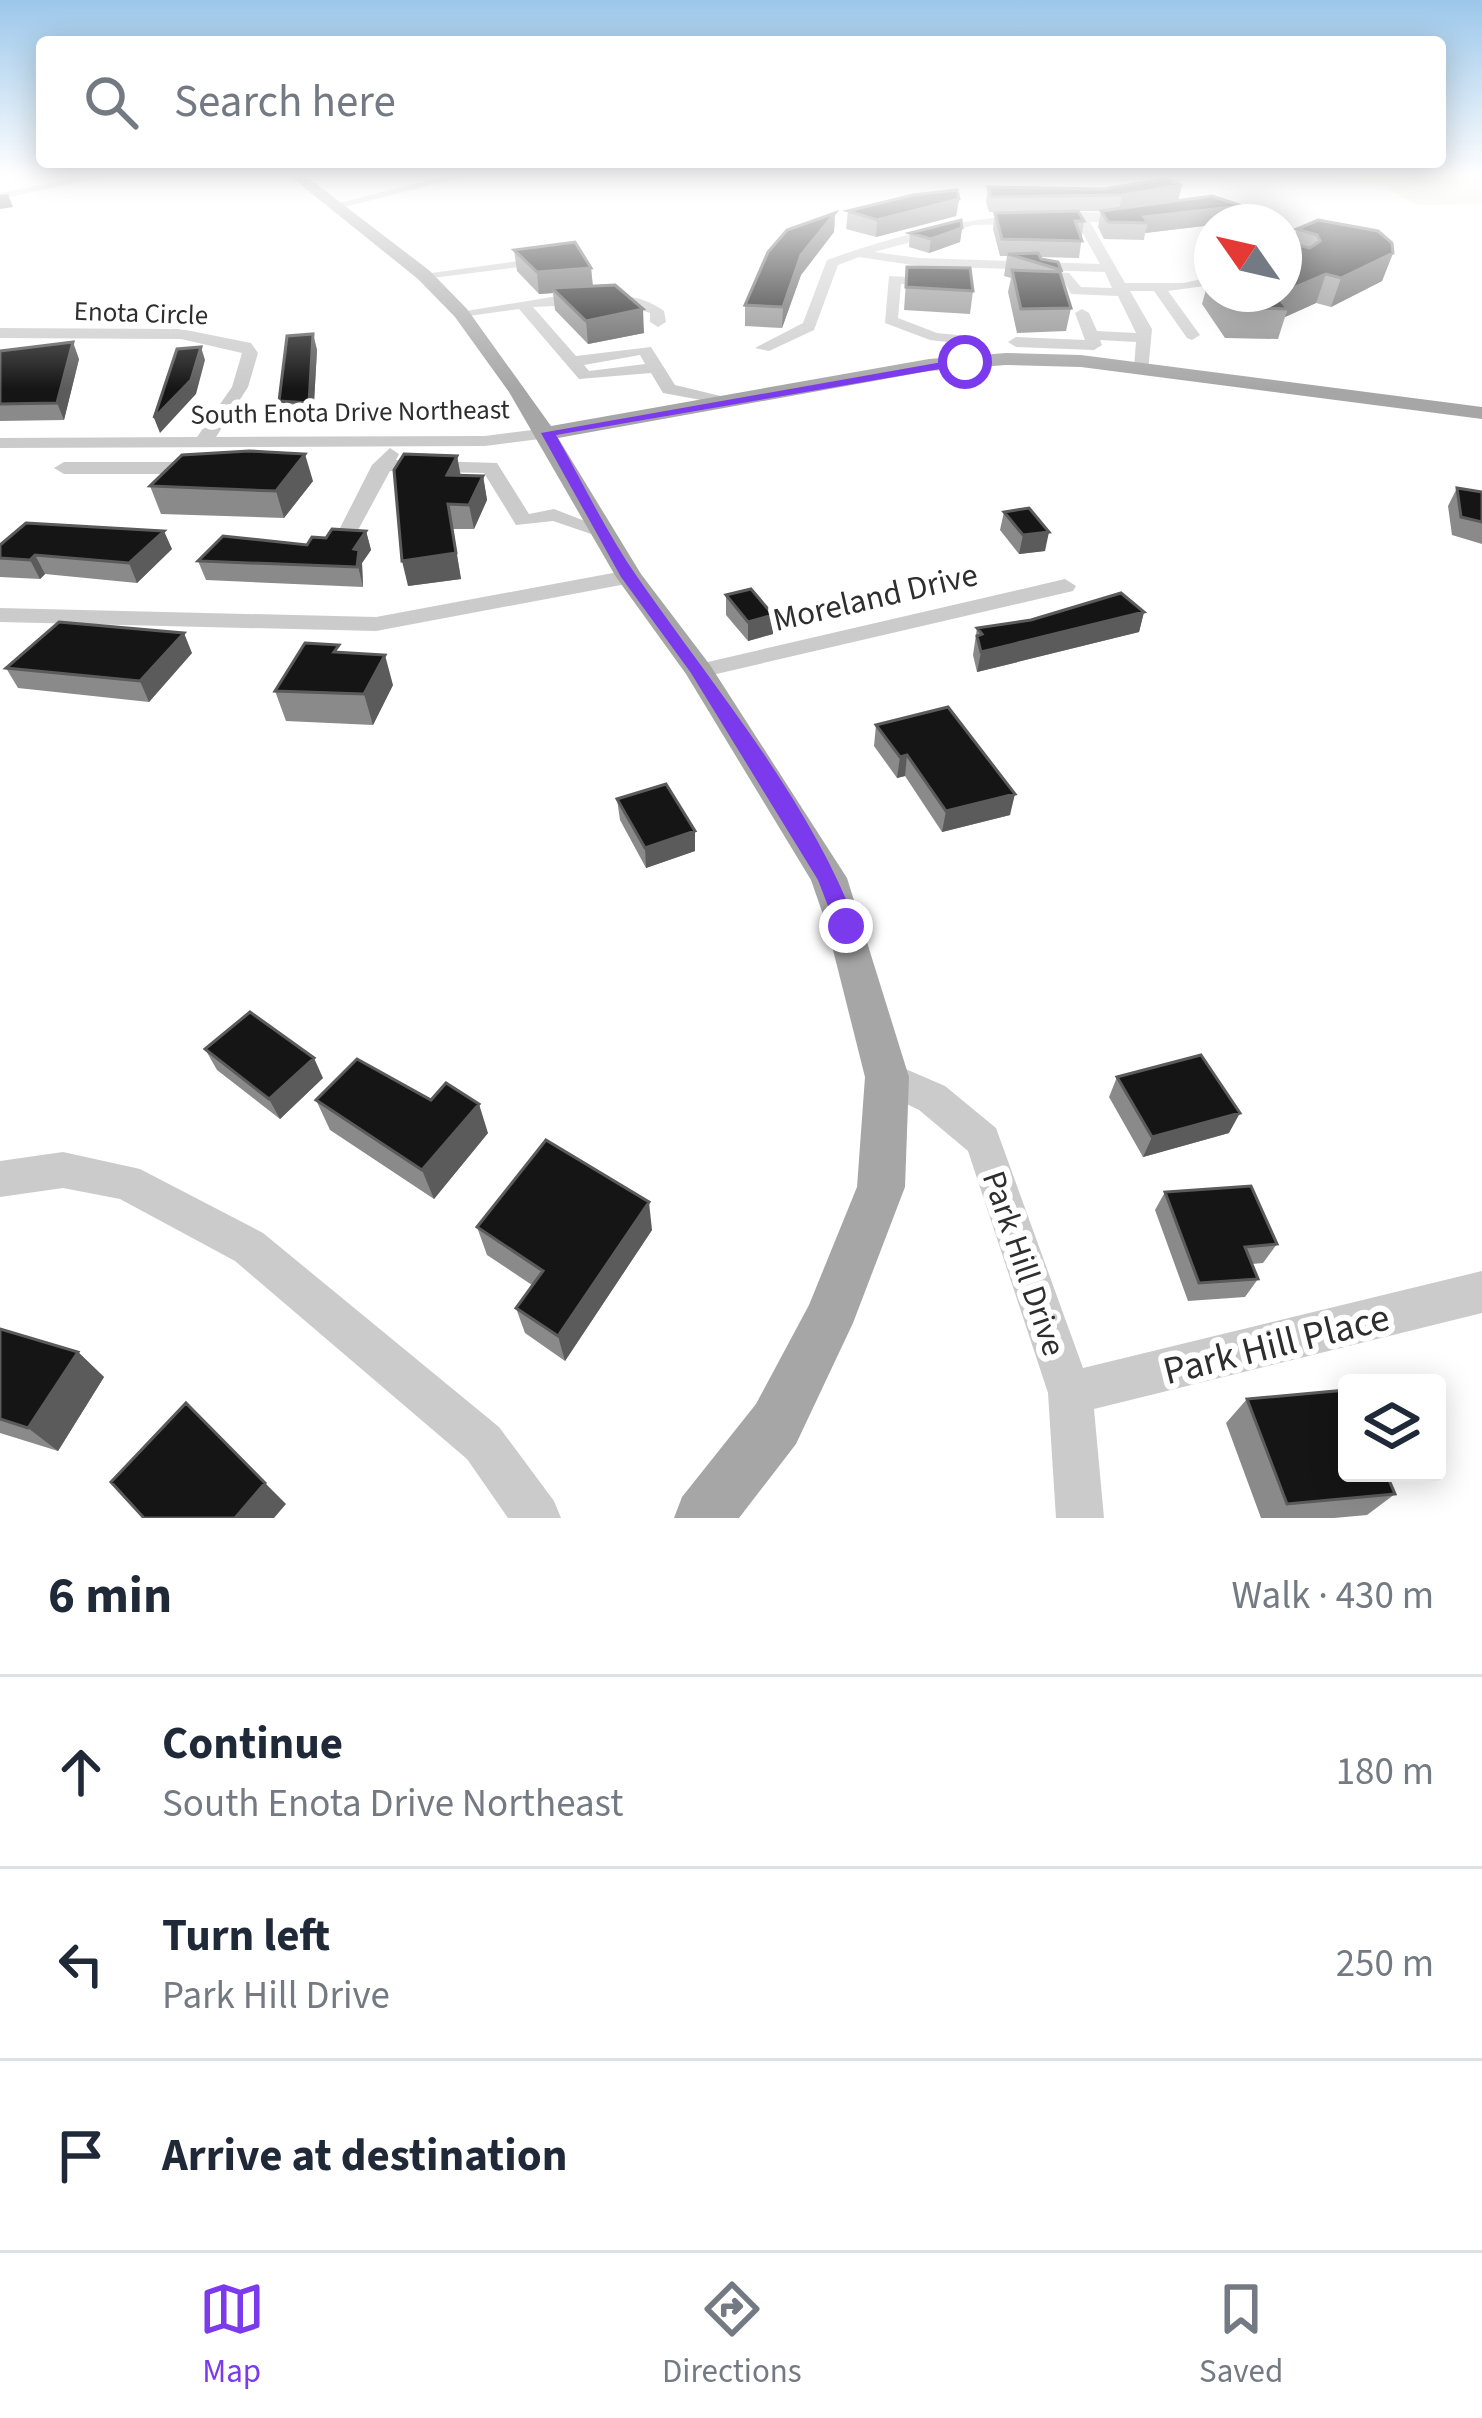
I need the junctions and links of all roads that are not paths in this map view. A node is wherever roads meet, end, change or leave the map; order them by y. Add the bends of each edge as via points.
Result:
1 (388, 247) edge
2 (876, 247) edge
3 (1097, 247) edge
4 (857, 254) junction
5 (571, 256) edge
6 (484, 267) junction
7 (1108, 268) junction
8 (424, 274) junction
9 (994, 275) dead end
10 (945, 282) edge
11 (1194, 283) edge
12 (1158, 287) junction
13 (495, 290) dead end
14 (1120, 290) junction
15 (523, 305) junction
16 (461, 313) junction
17 (1082, 313) dead end
18 (658, 322) dead end
19 (0, 333) edge
20 (1091, 335) junction
21 (1192, 335) dead end
22 (1144, 338) junction
23 (1016, 342) dead end
24 (763, 348) dead end
25 (964, 350) junction
26 (1142, 368) junction
27 (669, 388) junction
28 (519, 391) junction
29 (728, 400) junction
30 (1482, 412) edge
31 (650, 413) junction
32 (548, 433) junction
33 (211, 439) junction
34 (362, 440) junction
35 (432, 440) junction
36 (0, 442) edge
37 (383, 461) junction
38 (64, 468) dead end
39 (194, 468) junction
40 (217, 468) edge
41 (577, 484) junction
42 (554, 515) junction
43 (350, 528) edge
44 (603, 532) junction
45 (628, 577) junction
46 (1065, 586) dead end
47 (0, 615) edge
48 (699, 671) junction
49 (887, 1077) junction
50 (0, 1179) edge
51 (1482, 1292) edge
52 (1070, 1393) junction
53 (537, 1518) edge
54 (703, 1518) edge
55 (1080, 1518) edge

1 - 8 main road
2 - 4 street
3 - 7 street
4 - 7 street
4 - 24 street via 832,263 804,335
5 - 6 street
6 - 8 street
6 - 13 street
7 - 14 street
8 - 16 main road
9 - 14 street via 1069,277 1076,291
10 - 25 street via 894,280 890,320 962,324
11 - 12 street
12 - 14 street
12 - 21 street
14 - 22 street
15 - 16 street
15 - 18 street via 637,299 657,311
15 - 27 street via 570,362 636,349 650,355
16 - 28 main road
17 - 20 street
19 - 33 street, Enota Circle via 182,334 245,346 239,387
20 - 22 street
20 - 23 street via 1094,345
22 - 26 street
25 - 26 main road, South Enota Drive Northeast
25 - 29 main road, South Enota Drive Northeast
26 - 30 main road, South Enota Drive Northeast
27 - 29 street
27 - 31 street
28 - 31 main road via 566,414
28 - 32 main road
29 - 31 main road, South Enota Drive Northeast
31 - 32 main road, South Enota Drive Northeast
32 - 35 street, South Enota Drive Northeast
32 - 41 main road
33 - 34 street, South Enota Drive Northeast
33 - 36 street, South Enota Drive Northeast
33 - 39 street
34 - 35 street, South Enota Drive Northeast
34 - 37 street
35 - 37 street
37 - 42 street via 490,467 523,521
37 - 43 street
38 - 39 street
39 - 40 street
41 - 42 street
41 - 44 main road
42 - 44 street
44 - 45 main road
45 - 47 street via 376,624
45 - 48 main road
46 - 48 street, Moreland Drive
48 - 49 main road via 829,878
49 - 52 street, Park Hill Drive via 932,1098 983,1140
49 - 54 main road via 881,1187 826,1323 776,1424
50 - 53 street via 63,1170 126,1182 249,1246 483,1443
51 - 52 street, Park Hill Place
52 - 55 street, Park Hill Drive

